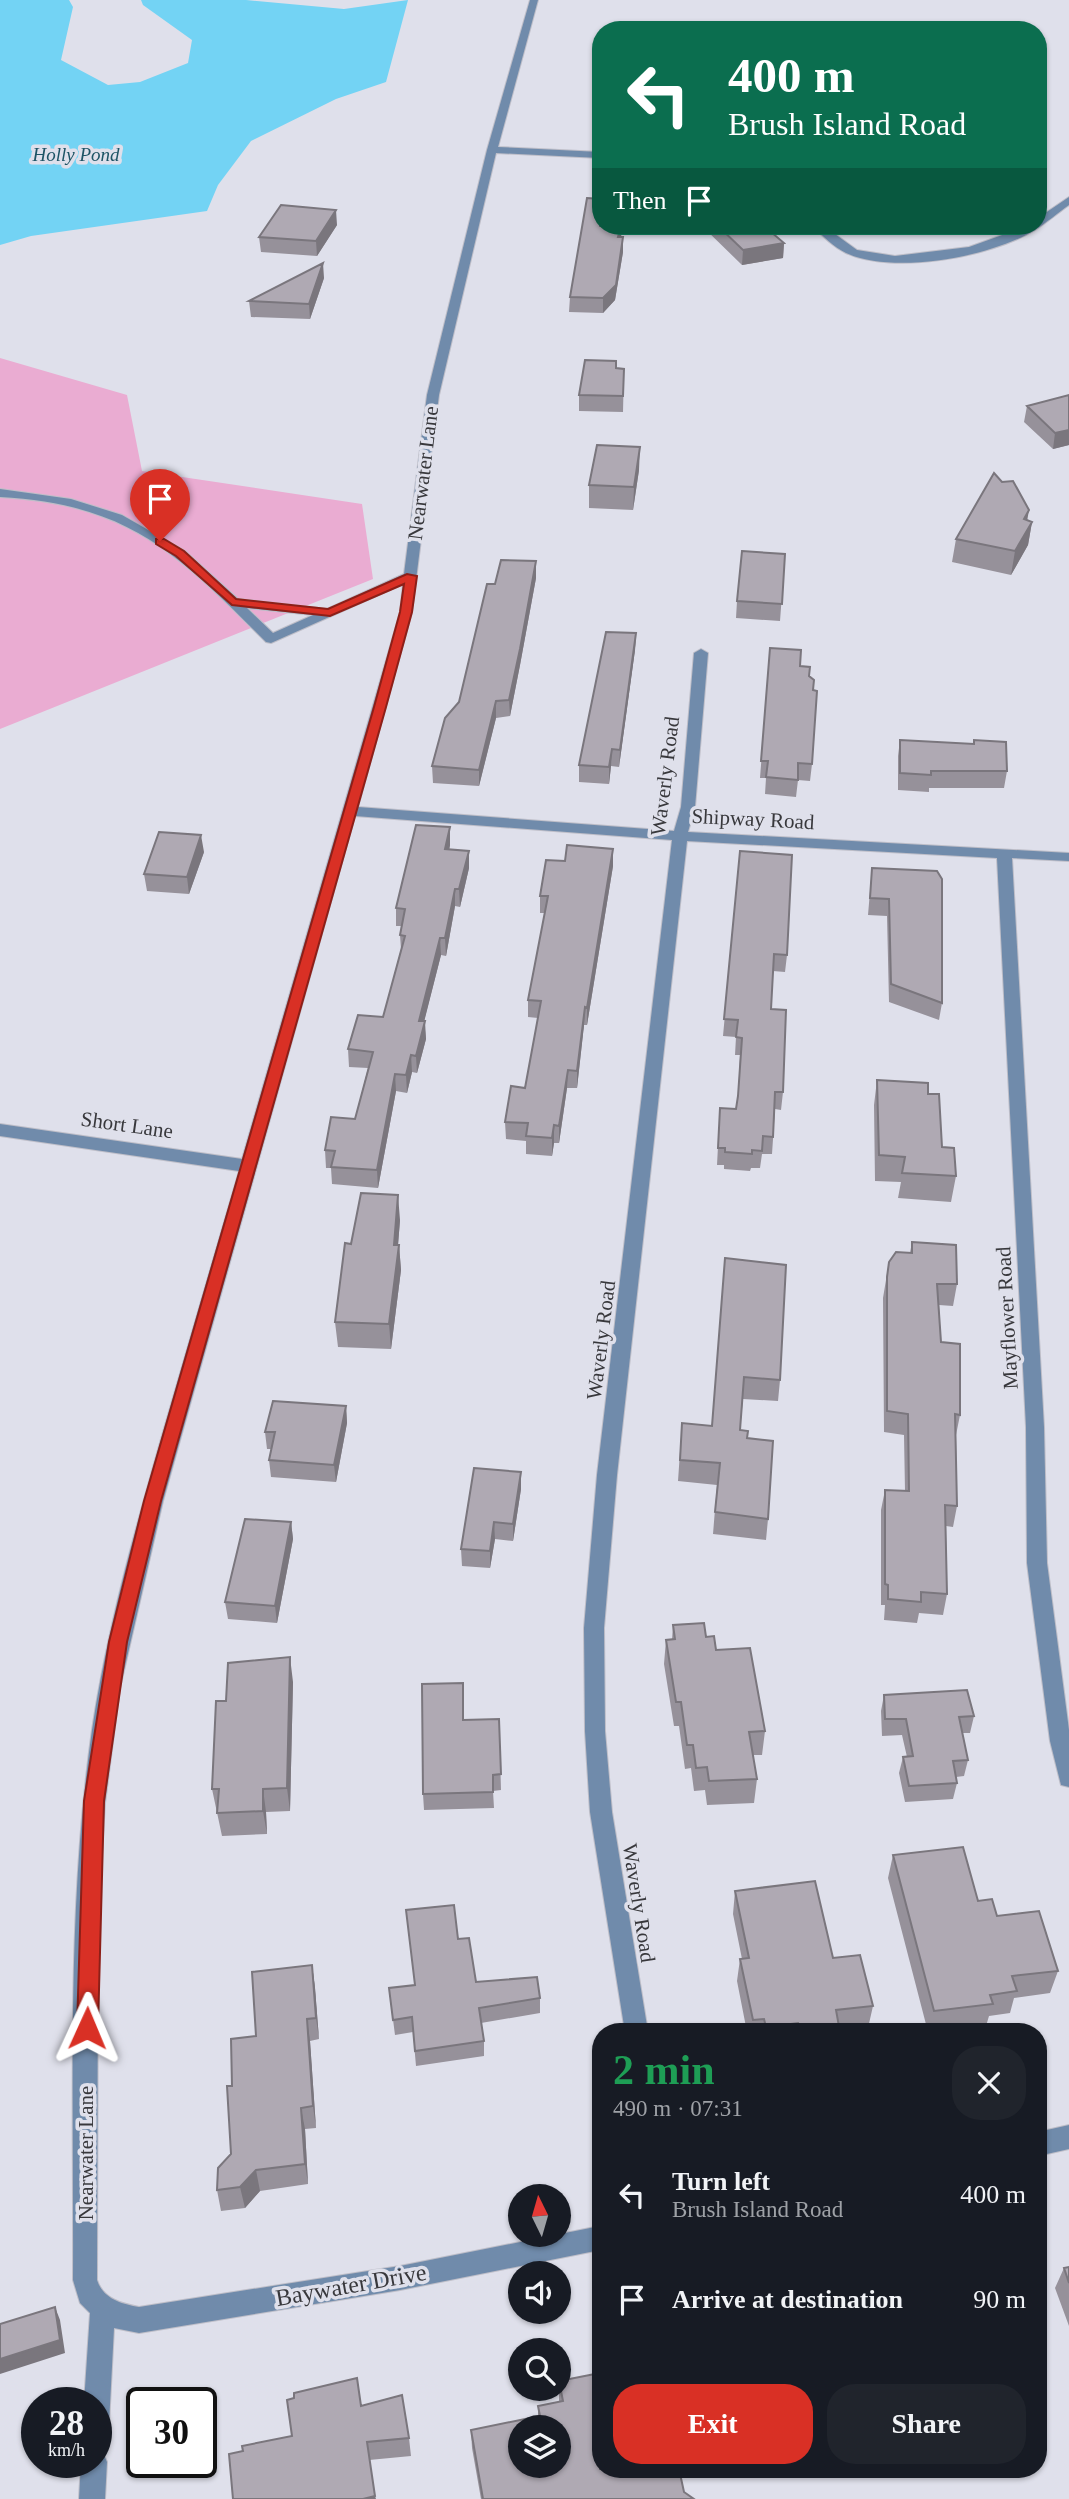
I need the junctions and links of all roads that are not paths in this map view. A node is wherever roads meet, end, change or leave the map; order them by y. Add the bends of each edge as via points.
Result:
1 (534, 0) edge
2 (492, 150) junction
3 (592, 155) edge
4 (1069, 200) edge
5 (1047, 216) edge
6 (829, 235) edge
7 (1016, 235) edge
8 (0, 493) edge
9 (411, 576) junction
10 (232, 602) junction
11 (330, 613) junction
12 (701, 653) dead end
13 (351, 811) junction
14 (680, 836) junction
15 (1004, 854) junction
16 (1069, 857) edge
17 (0, 1130) edge
18 (248, 1166) junction
19 (1069, 1778) edge
20 (636, 2023) edge
21 (1069, 2137) edge
22 (1047, 2142) edge
23 (592, 2240) edge
24 (103, 2308) junction
25 (98, 2387) edge
26 (93, 2478) edge
27 (92, 2499) edge

1 - 2 street, Nearwater Lane
2 - 3 street
2 - 9 street, Nearwater Lane via 433,395
4 - 5 street
6 - 7 street via 851,252 893,260 963,250
8 - 10 street via 31,494 121,517 180,554
9 - 11 street
9 - 13 street, Nearwater Lane via 406,612
10 - 11 street
10 - 11 street via 271,639
12 - 14 street, Waverly Road via 688,807
13 - 14 street, Shipway Road
13 - 18 street, Nearwater Lane
14 - 15 street, Shipway Road
14 - 20 street, Waverly Road via 607,1475 594,1628 601,1812
15 - 16 street, Shipway Road
15 - 19 street, Mayflower Road via 1028,1288 1037,1563
17 - 18 street, Short Lane
18 - 24 street, Nearwater Lane via 118,1642 94,1801 85,2280 89,2294
21 - 22 street
23 - 24 street, Baywater Drive via 400,2278 139,2320
24 - 25 street
26 - 27 street

